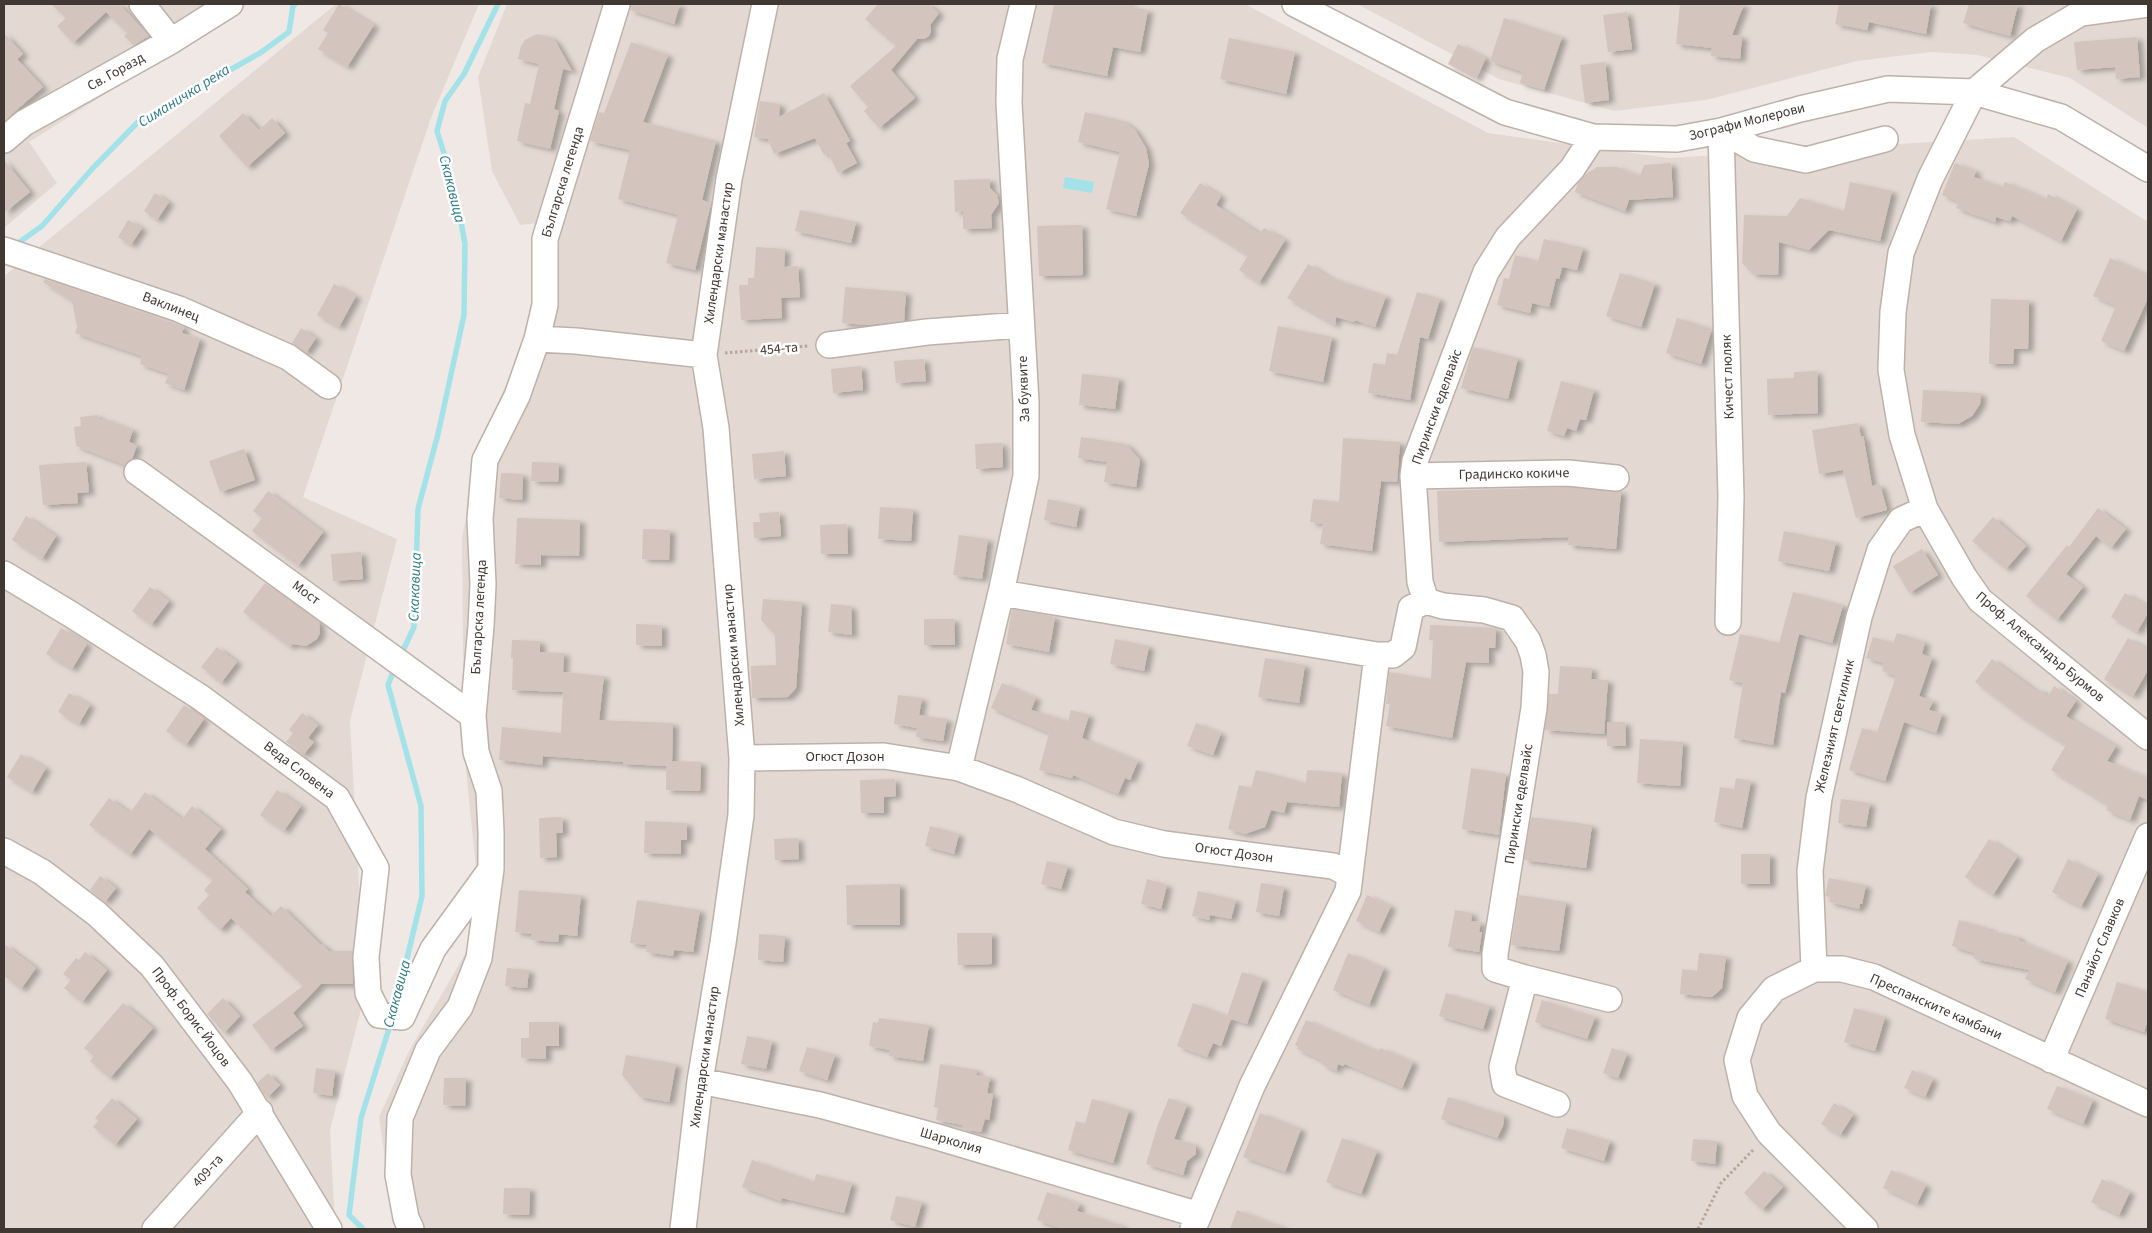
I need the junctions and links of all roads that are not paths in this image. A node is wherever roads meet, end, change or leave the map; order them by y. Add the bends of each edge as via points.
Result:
1 (142, 4) edge
2 (230, 4) edge
3 (617, 4) edge
4 (765, 4) edge
5 (1023, 4) edge
6 (1295, 4) edge
7 (2148, 4) edge
8 (2078, 8) edge
9 (171, 41) junction
10 (1974, 92) junction
11 (1722, 131) junction
12 (1592, 137) junction
13 (1885, 139) dead end
14 (4, 140) edge
15 (2148, 169) edge
16 (4, 250) edge
17 (1021, 325) junction
18 (537, 339) junction
19 (830, 345) road end
20 (704, 355) junction
21 (328, 386) dead end
22 (137, 472) dead end
23 (1413, 476) junction
24 (1616, 478) dead end
25 (1925, 509) junction
26 (4, 574) edge
27 (1001, 593) junction
28 (1426, 601) junction
29 (1728, 622) dead end
30 (1377, 655) junction
31 (473, 716) junction
32 (2148, 737) edge
33 (742, 758) junction
34 (959, 768) junction
35 (2148, 836) edge
36 (4, 850) edge
37 (491, 869) junction
38 (1350, 875) junction
39 (1814, 969) junction
40 (1525, 978) junction
41 (1609, 999) dead end
42 (2051, 1060) junction
43 (700, 1081) junction
44 (1557, 1104) dead end
45 (2148, 1104) edge
46 (260, 1112) junction
47 (1196, 1222) edge
48 (155, 1229) edge
49 (329, 1229) edge
50 (411, 1229) edge
51 (684, 1229) edge
52 (1865, 1229) edge

1 - 9 street
2 - 9 street, Св. Горазд
3 - 18 street, Българска легенда via 545,239 544,305
4 - 20 street, Хилендарски манастир via 729,178
5 - 17 street, За буквите via 1010,59 1009,103
6 - 12 street, Зографи Молерови via 1505,112
7 - 8 street
8 - 10 street
9 - 14 street, Св. Горазд via 24,124
10 - 11 street, Зографи Молерови via 1888,89
10 - 15 street, Зографи Молерови via 2062,118
10 - 25 street, Проф. Александър Бурмов via 1930,179 1901,253 1893,312 1891,370 1902,435
11 - 12 street, Зографи Молерови via 1677,139
11 - 13 street via 1754,149 1806,160
11 - 29 street, Кичест люляк via 1731,497
12 - 23 street, Пирински еделвайс via 1572,169 1508,237 1486,272 1415,461
16 - 21 street, Ваклинец via 179,309 288,357
17 - 19 street via 927,332
17 - 27 street, За буквите via 1026,476
18 - 20 street
18 - 31 street, Българска легенда via 517,396 485,460 480,519 483,584
20 - 33 street, Хилендарски манастир via 716,428
22 - 31 street, Мост
23 - 24 street, Градинско кокиче via 1568,472
23 - 28 street, Пирински еделвайс via 1420,582
25 - 32 street, Проф. Александър Бурмов via 1980,600
25 - 39 street, Железният светилник via 1901,520 1880,550 1859,617 1819,798 1810,871
26 - 37 street, Веда Словена via 200,698 337,798 376,868 366,957 368,994 391,1016 433,949
27 - 30 street
27 - 34 street, За буквите
28 - 30 street via 1411,608 1403,647 1393,655
28 - 40 street, Пирински еделвайс via 1512,618 1534,655 1534,708 1495,954 1495,969
30 - 38 street
31 - 37 street, Българска легенда via 476,752 489,790
33 - 34 street, Огюст Дозон via 884,756
33 - 43 street, Хилендарски манастир via 741,816
34 - 38 street, Огюст Дозон via 1114,832 1164,844 1333,866
35 - 42 street, Панайот Славков
36 - 46 street, Проф. Борис Йоцов via 42,872 97,914 152,966
37 - 50 street, Българска легенда via 479,958 460,1007 428,1050 400,1118 398,1175
38 - 47 street via 1348,891 1252,1086
39 - 42 street, Преспанските камбани via 1842,969 1874,977
39 - 52 street, Преспанските камбани via 1774,989 1750,1018 1737,1060 1745,1096 1769,1133
40 - 41 street
40 - 44 street via 1502,1067 1505,1084
42 - 45 street, Преспанските камбани
43 - 47 street, Шарколия via 820,1105 934,1136
43 - 51 street, Хилендарски манастир
46 - 48 street, 409-та
46 - 49 street, Проф. Борис Йоцов

